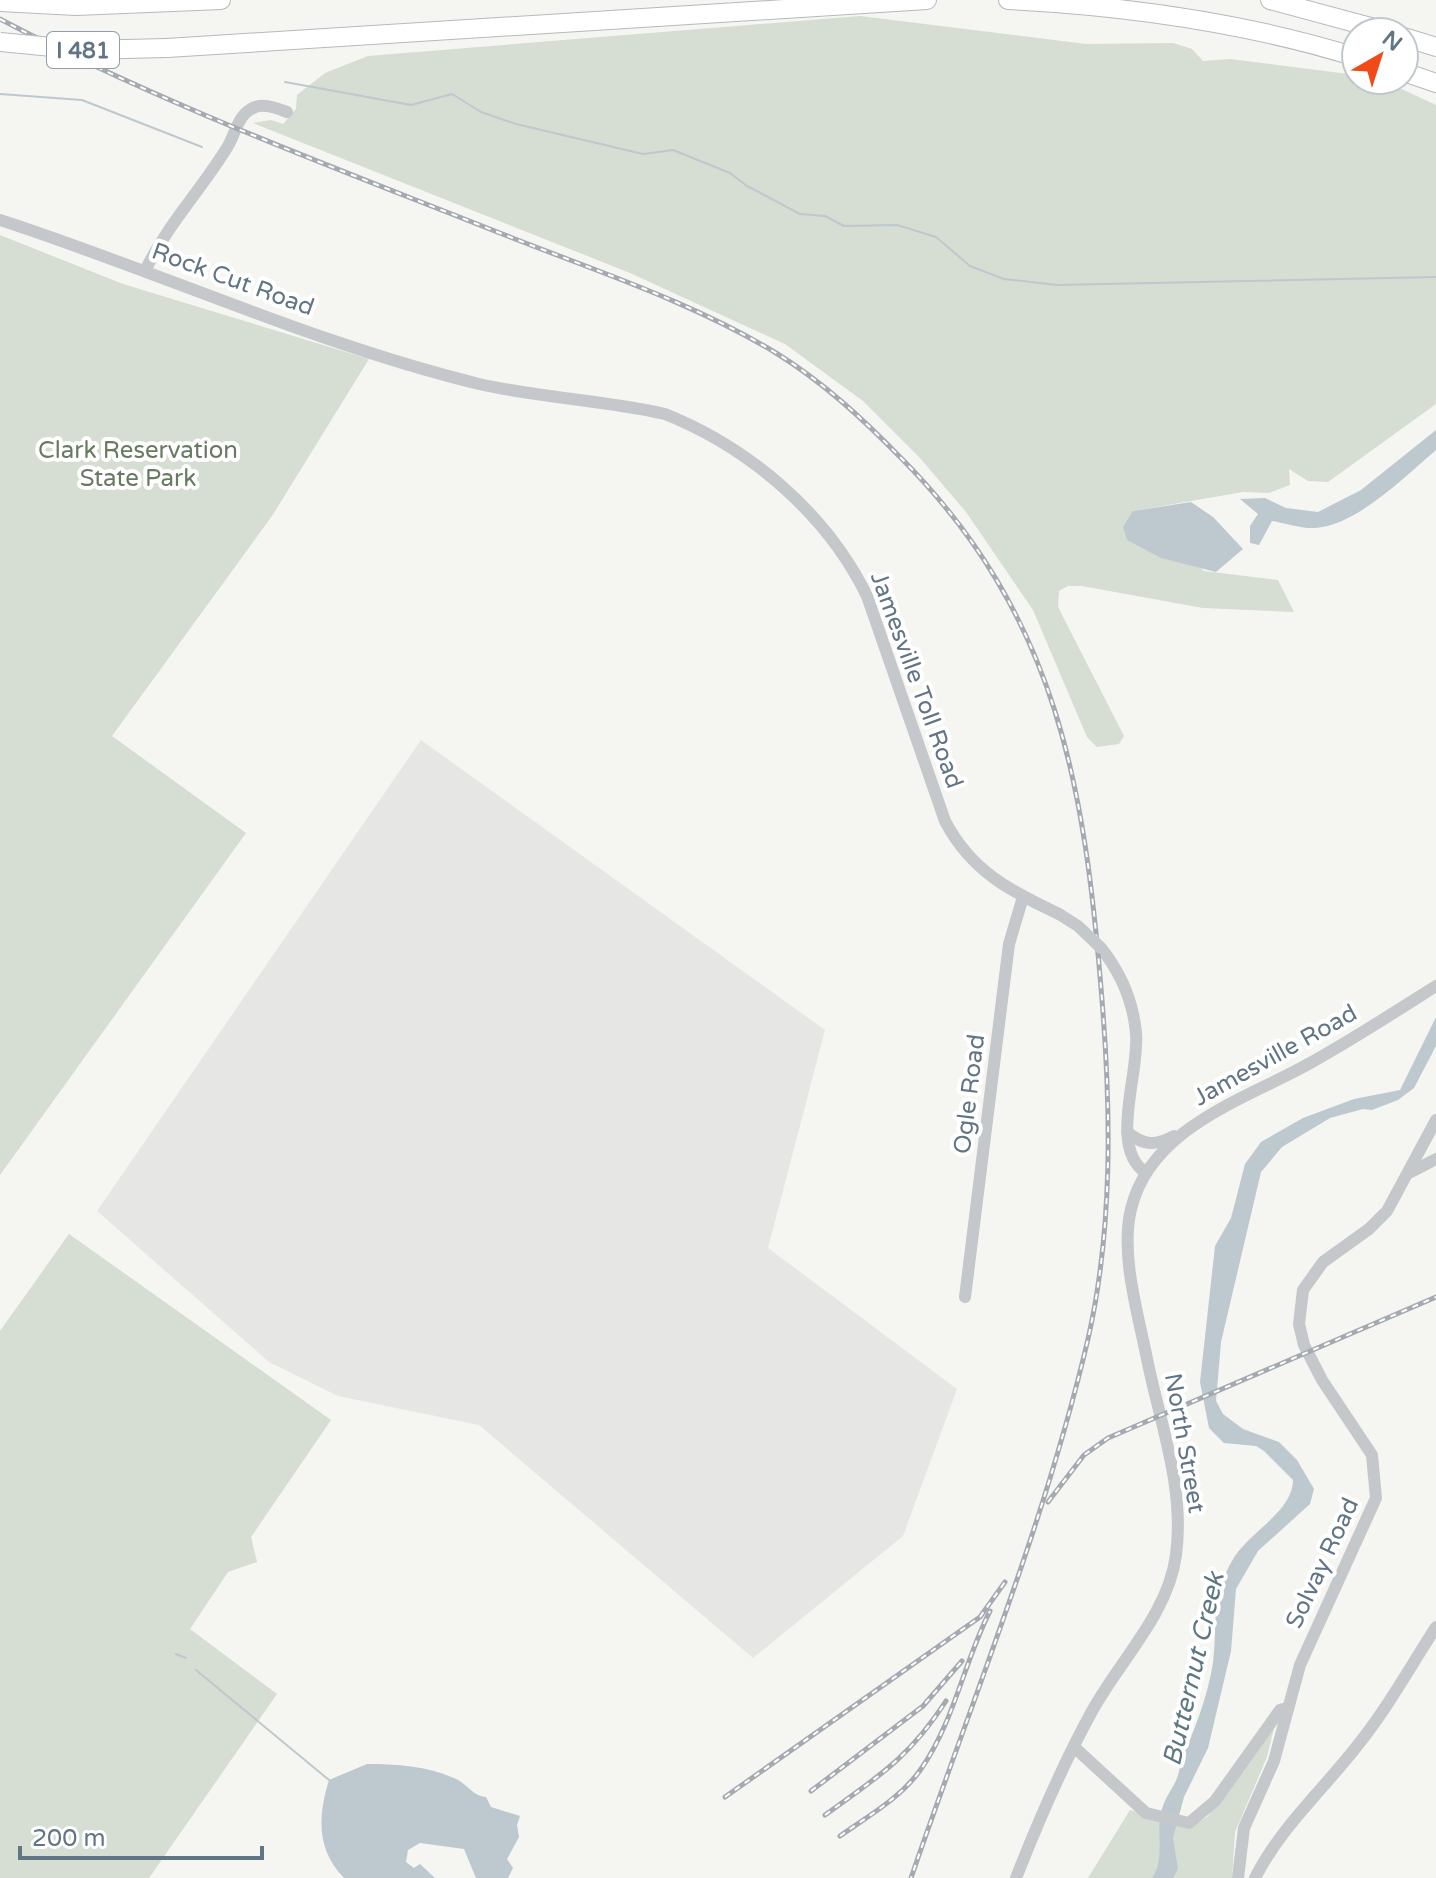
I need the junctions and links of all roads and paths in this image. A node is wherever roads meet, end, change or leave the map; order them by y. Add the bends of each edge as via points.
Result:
1 (221, 0) edge
2 (927, 0) edge
3 (1008, 0) edge
4 (1270, 0) edge
5 (0, 2) edge
6 (1340, 19) edge
7 (0, 42) edge
8 (1340, 53) edge
9 (287, 112) dead end
10 (0, 220) edge
11 (145, 271) junction
12 (452, 376) joint
13 (1023, 897) junction
14 (1434, 987) edge
15 (1436, 1120) edge
16 (1186, 1130) junction
17 (1127, 1132) junction
18 (1436, 1159) edge
19 (1146, 1173) junction
20 (1409, 1173) junction
21 (965, 1297) dead end
22 (1436, 1627) edge
23 (1287, 1708) junction
24 (1074, 1747) junction
25 (1016, 1878) edge
26 (1238, 1878) edge
27 (1255, 1878) edge

1 - 5 highway, I 481 via 76,6
2 - 7 highway, I 481, bridge via 167,48 83,50
3 - 8 highway via 1177,16
4 - 6 highway
9 - 11 street via 257,106 244,115
10 - 11 street, Rock Cut Road
11 - 12 street, Rock Cut Road
12 - 13 street, Jamesville Toll Road via 665,414 716,438 796,500 830,534 867,596 956,842 984,874
13 - 17 street, Jamesville Toll Road, bridge via 1059,914 1095,941 1123,980 1137,1038
13 - 21 street, Ogle Road via 1009,944
14 - 16 street, Jamesville Road via 1311,1063
15 - 20 street, Solvay Road
16 - 17 street via 1152,1144 1141,1144
16 - 19 street, Jamesville Road
17 - 19 street, Jamesville Toll Road via 1130,1159
18 - 20 street
19 - 24 street, North Street via 1131,1208 1129,1248 1176,1490 1176,1553 1158,1609
20 - 23 street, Solvay Road via 1387,1211 1323,1262 1303,1290 1299,1324 1304,1345 1372,1455 1376,1498 1300,1665
22 - 27 street via 1386,1707 1289,1822
23 - 24 street, Solvay Road via 1280,1710 1205,1811 1189,1823 1158,1818 1137,1806
23 - 26 street, Solvay Road via 1274,1761 1244,1828
24 - 25 street, North Street

